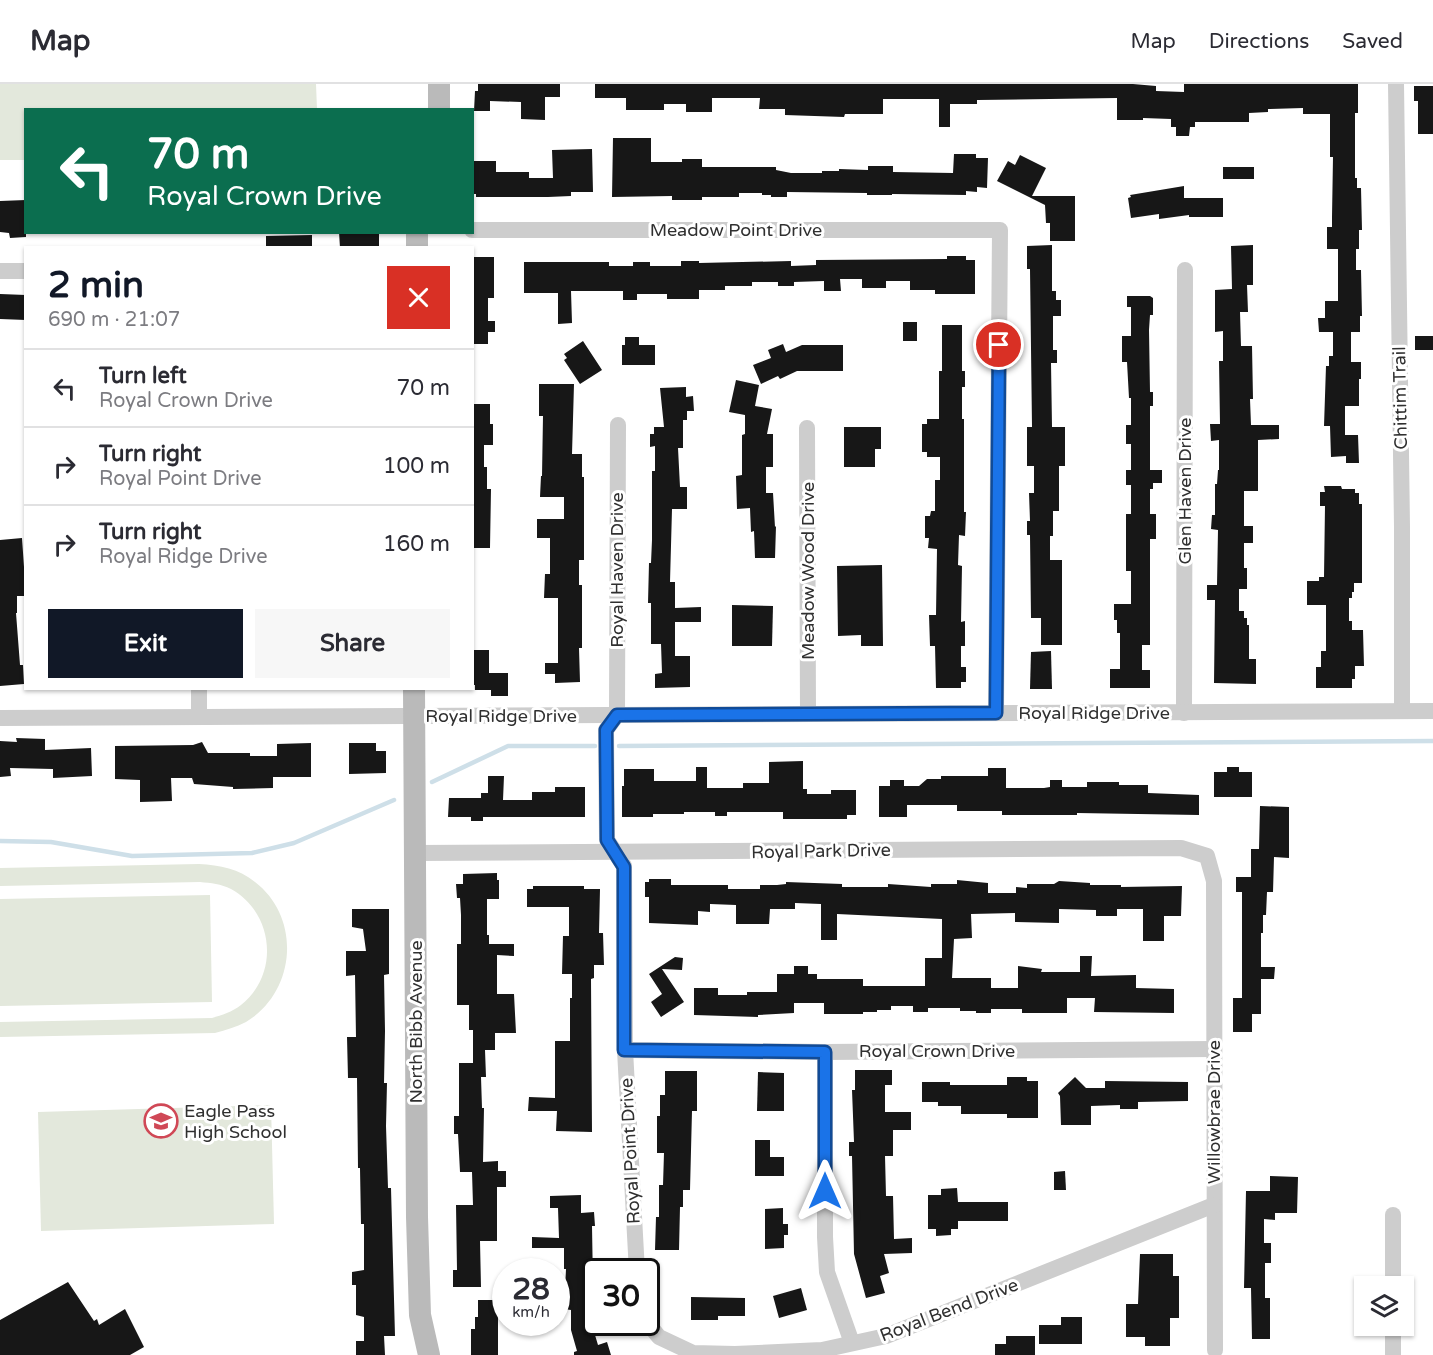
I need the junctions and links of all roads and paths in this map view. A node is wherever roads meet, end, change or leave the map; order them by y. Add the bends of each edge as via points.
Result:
1 (440, 84) edge
2 (1396, 84) edge
3 (439, 108) edge
4 (474, 230) edge
5 (1185, 270) dead end
6 (0, 271) edge
7 (24, 271) edge
8 (618, 425) dead end
9 (807, 428) dead end
10 (199, 690) edge
11 (414, 690) edge
12 (1402, 711) junction
13 (1433, 711) edge
14 (1184, 712) junction
15 (996, 713) junction
16 (808, 714) junction
17 (617, 715) junction
18 (414, 716) junction
19 (199, 717) junction
20 (0, 718) edge
21 (416, 853) junction
22 (617, 853) junction
23 (1212, 873) joint
24 (1214, 1049) junction
25 (624, 1050) junction
26 (825, 1052) junction
27 (1214, 1205) junction
28 (1392, 1215) dead end
29 (636, 1258) edge
30 (1393, 1276) edge
31 (657, 1336) edge
32 (1393, 1336) edge
33 (852, 1343) junction
34 (1215, 1350) dead end
35 (429, 1355) edge
36 (1393, 1355) edge

1 - 3 main road
2 - 12 street, Chittim Trail
4 - 15 street, Meadow Point Drive via 1000,230
5 - 14 street, Glen Haven Drive
6 - 7 street
8 - 17 street, Royal Haven Drive
9 - 16 street, Meadow Wood Drive
10 - 19 street
11 - 18 main road, North Bibb Avenue
12 - 13 street, Royal Ridge Drive
12 - 14 street, Royal Ridge Drive
14 - 15 street, Royal Ridge Drive
15 - 16 street, Royal Ridge Drive
16 - 17 street, Royal Ridge Drive
17 - 18 street, Royal Ridge Drive
17 - 22 street, Royal Point Drive via 606,730 607,840
18 - 19 street, Royal Ridge Drive
18 - 21 main road, North Bibb Avenue
19 - 20 street, Royal Ridge Drive
21 - 22 street, Royal Park Drive
21 - 35 main road, North Bibb Avenue via 417,1217 420,1315
22 - 23 street, Royal Park Drive via 1181,848 1207,856
22 - 25 street, Royal Point Drive via 624,867
23 - 24 street, Willowbrae Drive
24 - 26 street, Royal Crown Drive
24 - 27 street, Willowbrae Drive
25 - 26 street, Royal Crown Drive
25 - 29 street, Royal Point Drive
26 - 33 street via 827,1272
27 - 33 street, Royal Bend Drive via 886,1336
27 - 34 street, Willowbrae Drive
28 - 30 street
31 - 33 street, Royal Bend Drive via 693,1353 822,1350
32 - 36 street

